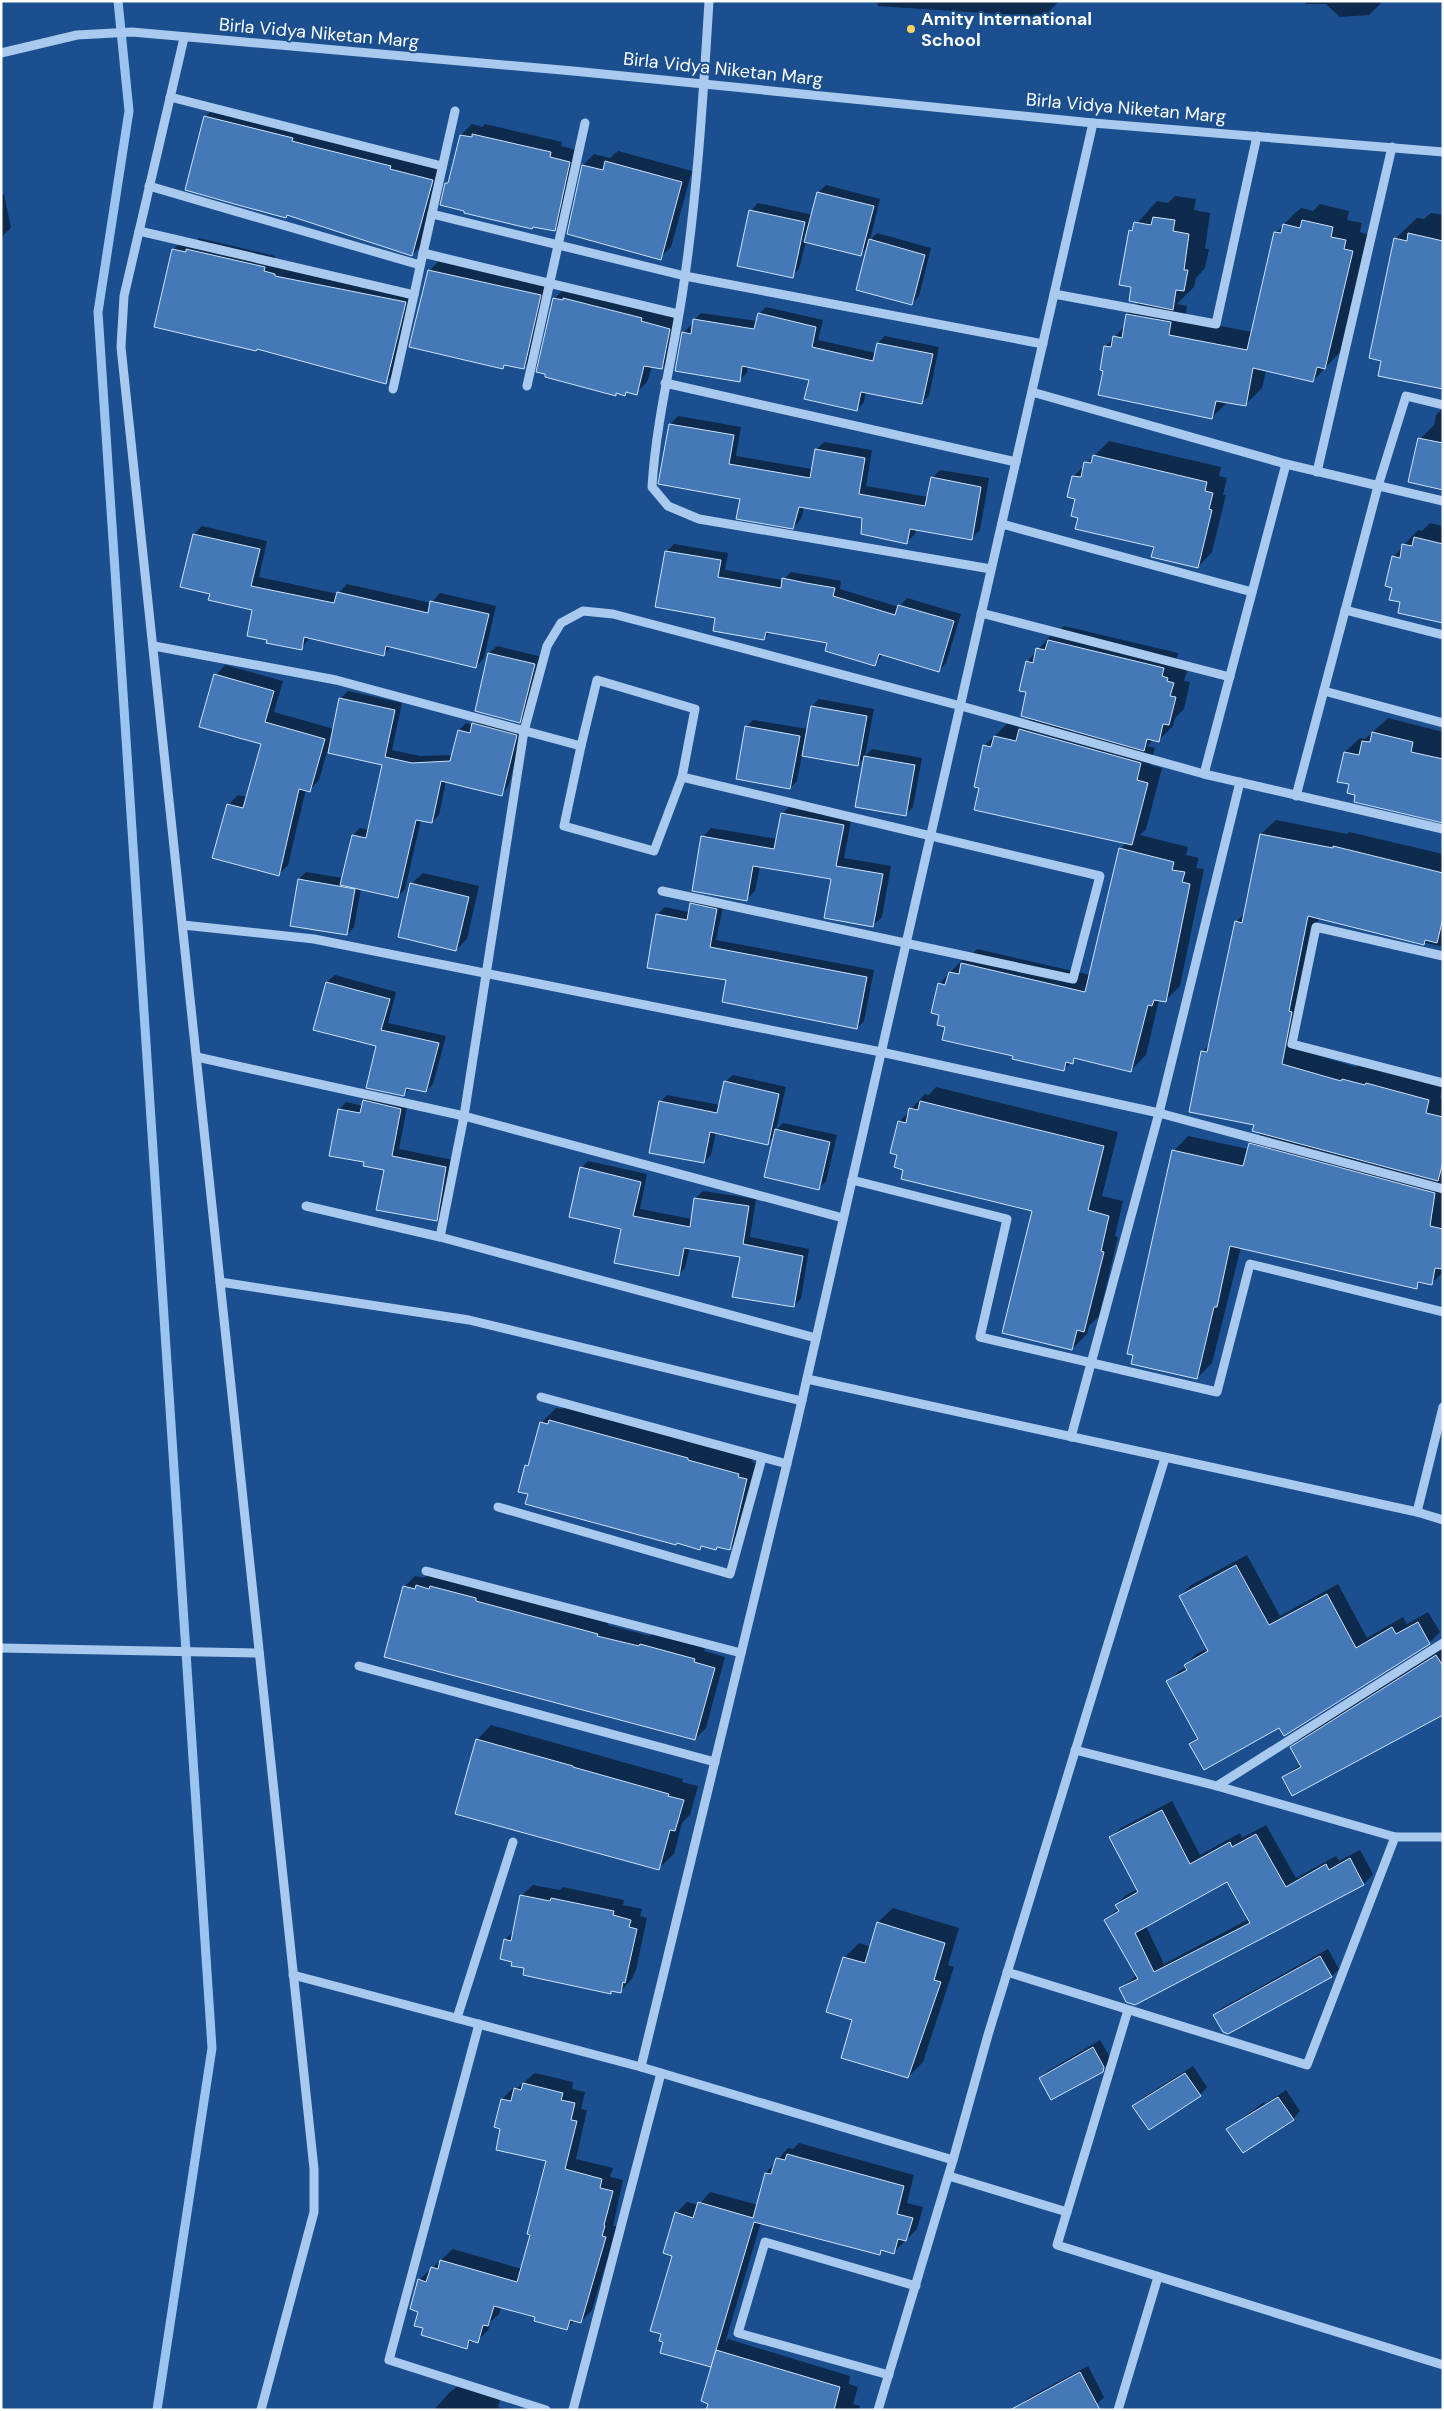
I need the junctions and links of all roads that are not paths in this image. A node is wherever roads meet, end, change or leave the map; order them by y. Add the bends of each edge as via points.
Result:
1 (709, 1) edge
2 (184, 38) junction
3 (1, 53) edge
4 (704, 84) junction
5 (170, 97) junction
6 (455, 111) dead end
7 (1093, 122) junction
8 (585, 123) dead end
9 (1257, 136) junction
10 (1392, 147) junction
11 (1443, 152) edge
12 (442, 166) junction
13 (149, 186) junction
14 (432, 214) junction
15 (139, 231) junction
16 (559, 247) junction
17 (423, 253) junction
18 (420, 265) junction
19 (685, 276) junction
20 (551, 284) junction
21 (1054, 294) junction
22 (414, 296) junction
23 (678, 314) junction
24 (1043, 344) junction
25 (665, 383) junction
26 (527, 386) dead end
27 (393, 389) dead end
28 (1032, 392) junction
29 (1443, 405) edge
30 (1016, 462) junction
31 (1286, 464) junction
32 (1317, 472) junction
33 (1378, 486) junction
34 (1443, 501) edge
35 (1002, 524) junction
36 (991, 569) junction
37 (1252, 592) junction
38 (1345, 610) junction
39 (981, 613) junction
40 (1443, 635) edge
41 (154, 646) junction
42 (1230, 677) junction
43 (1324, 691) junction
44 (960, 706) junction
45 (1443, 723) edge
46 (524, 731) junction
47 (582, 746) junction
48 (1204, 774) junction
49 (682, 777) junction
50 (1240, 782) junction
51 (1296, 796) junction
52 (1443, 829) edge
53 (930, 836) junction
54 (662, 891) dead end
55 (183, 925) junction
56 (905, 944) junction
57 (1443, 956) edge
58 (486, 972) junction
59 (881, 1052) junction
60 (197, 1056) junction
61 (1443, 1083) edge
62 (1159, 1113) junction
63 (464, 1116) junction
64 (852, 1180) junction
65 (1443, 1189) edge
66 (306, 1206) dead end
67 (843, 1218) junction
68 (440, 1237) junction
69 (220, 1282) junction
70 (1443, 1312) edge
71 (816, 1338) junction
72 (1092, 1362) junction
73 (807, 1379) junction
74 (541, 1398) dead end
75 (802, 1401) junction
76 (1443, 1407) edge
77 (1071, 1437) junction
78 (762, 1458) junction
79 (1165, 1458) junction
80 (787, 1464) junction
81 (498, 1507) dead end
82 (1417, 1512) junction
83 (1443, 1520) edge
84 (426, 1571) dead end
85 (1443, 1643) edge
86 (1, 1648) edge
87 (259, 1653) junction
88 (741, 1653) junction
89 (359, 1666) dead end
90 (1075, 1750) junction
91 (715, 1762) junction
92 (1217, 1786) junction
93 (1395, 1837) junction
94 (1443, 1837) edge
95 (513, 1842) dead end
96 (1007, 1972) junction
97 (293, 1975) junction
98 (1128, 2010) junction
99 (457, 2018) junction
100 (479, 2024) junction
101 (641, 2067) junction
102 (662, 2073) junction
103 (953, 2160) junction
104 (949, 2176) junction
105 (1066, 2212) junction
106 (1158, 2277) junction
107 (916, 2286) junction
108 (1443, 2365) edge
109 (889, 2374) junction
110 (261, 2410) edge
111 (546, 2410) edge
112 (573, 2410) edge
113 (878, 2410) edge
114 (1118, 2410) edge

1 - 4 street
2 - 3 street, Birla Vidya Niketan Marg via 132,32 77,35
2 - 4 street, Birla Vidya Niketan Marg
2 - 5 street
4 - 7 street, Birla Vidya Niketan Marg
4 - 19 street
5 - 12 street
5 - 13 street
6 - 12 street
7 - 9 street, Birla Vidya Niketan Marg
7 - 21 street
8 - 16 street
9 - 10 street, Birla Vidya Niketan Marg
9 - 21 street via 1216,324
10 - 11 street, Birla Vidya Niketan Marg
10 - 32 street
12 - 14 street
13 - 15 street
13 - 18 street
14 - 16 street
14 - 17 street
15 - 22 street
15 - 41 street via 124,296 121,347
16 - 19 street
16 - 20 street
17 - 18 street
17 - 20 street
18 - 22 street
19 - 23 street
19 - 24 street
20 - 23 street
20 - 26 street
21 - 24 street
22 - 27 street
23 - 25 street
24 - 28 street
25 - 30 street
25 - 36 street via 652,486 668,506 699,519
28 - 30 street
28 - 31 street
29 - 33 street via 1406,396
30 - 35 street
31 - 32 street
31 - 37 street
32 - 33 street
33 - 34 street
33 - 38 street
35 - 36 street
35 - 37 street
36 - 39 street
37 - 42 street
38 - 40 street
38 - 43 street
39 - 42 street
39 - 44 street
41 - 46 street via 336,680
41 - 55 street
42 - 48 street
43 - 45 street
43 - 51 street
44 - 46 street via 613,614 584,612 561,623 548,646
44 - 48 street
44 - 53 street
46 - 47 street
46 - 58 street
47 - 49 street via 597,680 695,709
47 - 49 street via 564,826 654,852
48 - 50 street
49 - 53 street
50 - 51 street
50 - 62 street
51 - 52 street
53 - 56 street
53 - 56 street via 1100,876 1072,979
54 - 56 street
55 - 58 street via 314,939
55 - 60 street
56 - 59 street
57 - 61 street via 1316,927 1292,1044
58 - 59 street
58 - 63 street
59 - 62 street
59 - 64 street
60 - 63 street
60 - 69 street
62 - 65 street
62 - 72 street
63 - 67 street
63 - 68 street
64 - 67 street
64 - 72 street via 1006,1219 980,1337
66 - 68 street
67 - 71 street
68 - 71 street
69 - 75 street via 469,1320
69 - 87 street
70 - 72 street via 1250,1264 1217,1392
71 - 73 street
72 - 77 street
73 - 75 street
73 - 77 street
74 - 78 street
75 - 80 street
76 - 82 street
77 - 79 street
78 - 80 street
78 - 81 street via 730,1574
79 - 82 street
79 - 90 street
80 - 88 street
82 - 83 street
84 - 88 street
85 - 92 street
86 - 87 street
87 - 97 street
88 - 91 street
89 - 91 street
90 - 92 street
90 - 96 street
91 - 101 street
92 - 93 street
93 - 94 street
93 - 98 street via 1307,2065
95 - 99 street
96 - 98 street
96 - 103 street
97 - 99 street
97 - 110 street via 314,2169 314,2212
98 - 105 street
99 - 100 street
100 - 101 street
100 - 111 street via 389,2360
101 - 102 street
102 - 103 street
102 - 112 street
103 - 104 street
104 - 105 street
104 - 107 street
105 - 106 street via 1056,2245
106 - 108 street
106 - 114 street
107 - 109 street
107 - 109 street via 765,2242 738,2333
109 - 113 street

